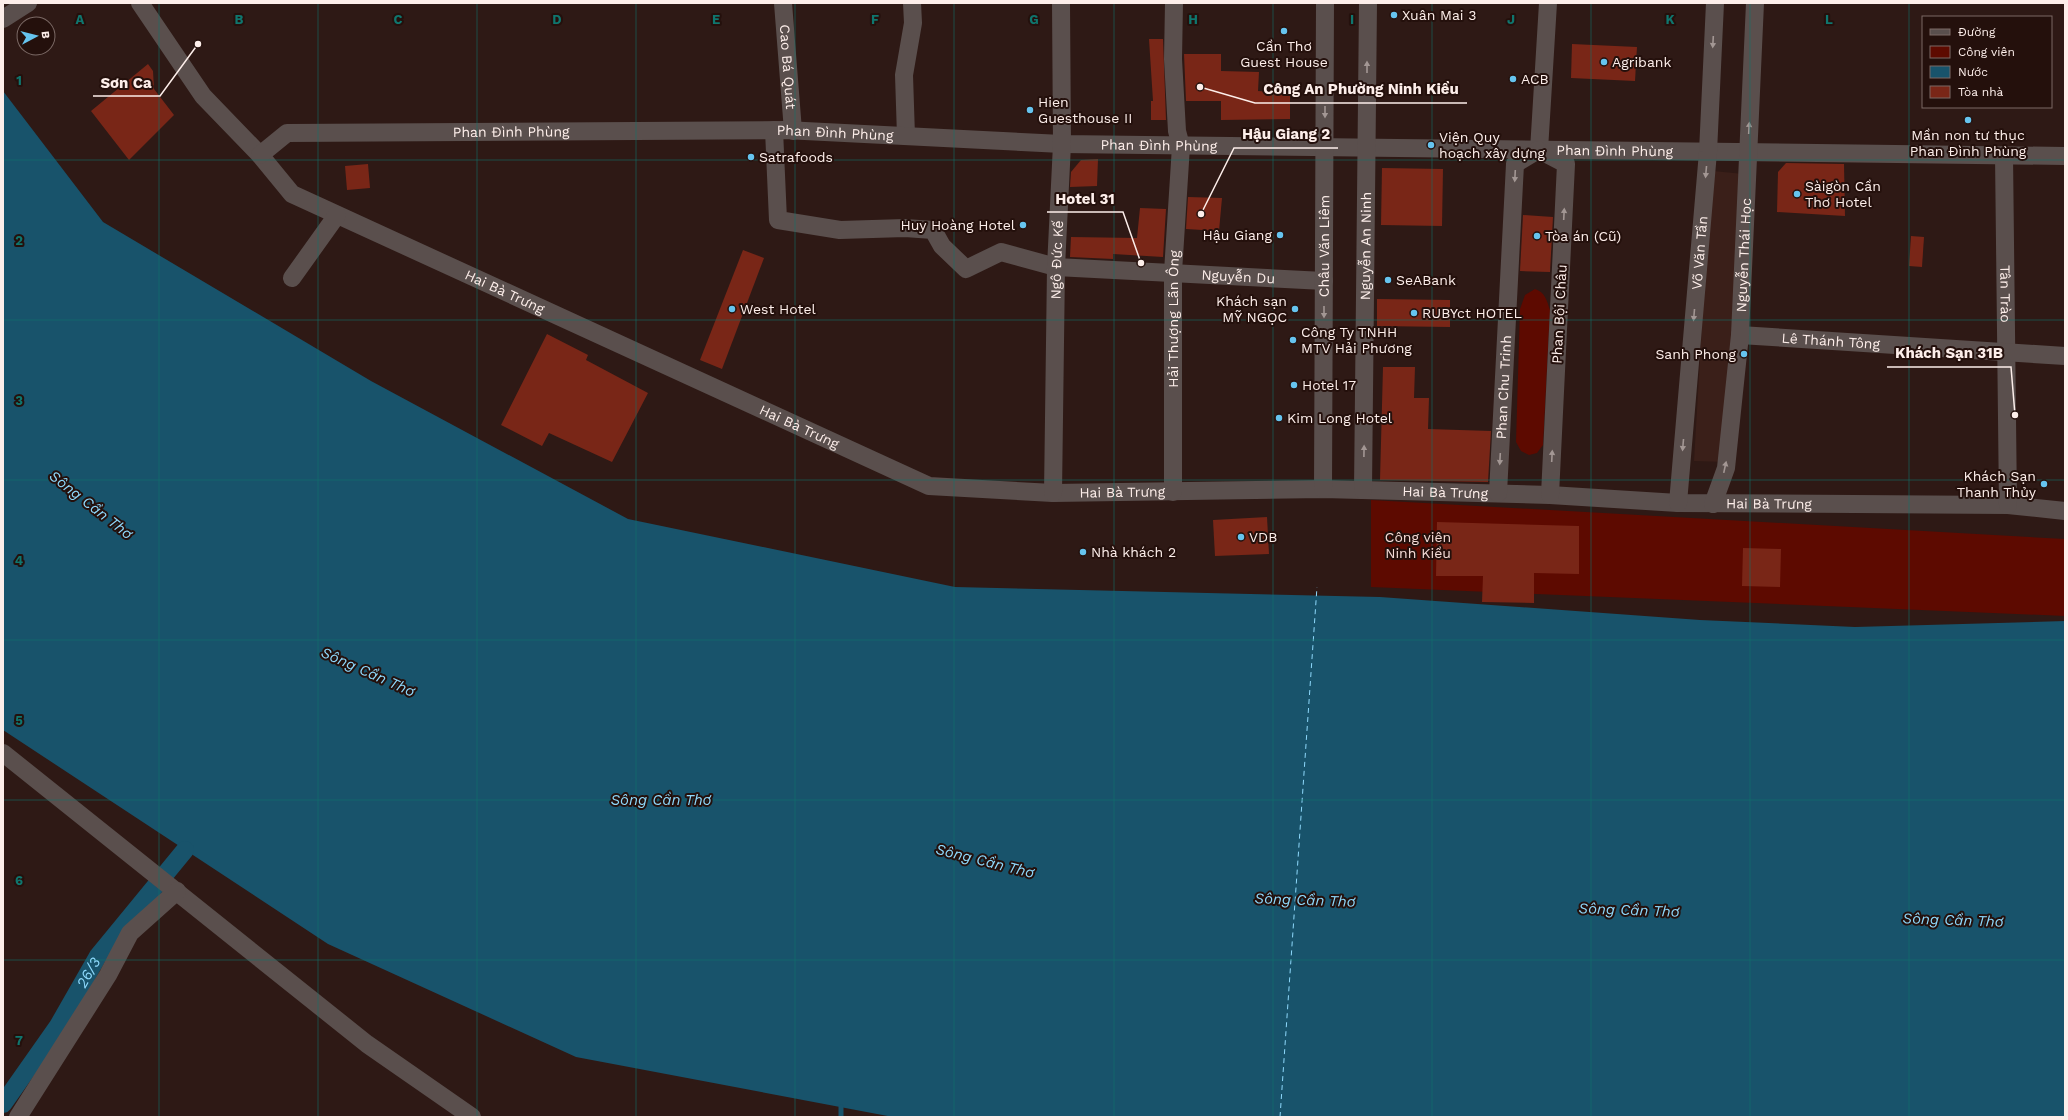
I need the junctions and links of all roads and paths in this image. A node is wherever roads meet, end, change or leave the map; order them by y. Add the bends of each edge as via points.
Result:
1 (28, 3) edge
2 (140, 3) edge
3 (783, 3) edge
4 (912, 3) edge
5 (1061, 3) edge
6 (1174, 3) edge
7 (1325, 3) edge
8 (1368, 3) edge
9 (1548, 3) edge
10 (1715, 3) edge
11 (1755, 3) edge
12 (3, 19) edge
13 (774, 130) junction
14 (793, 130) junction
15 (906, 136) junction
16 (1062, 144) junction
17 (1181, 146) junction
18 (1324, 148) junction
19 (1366, 148) junction
20 (1539, 150) junction
21 (1708, 152) junction
22 (1748, 152) junction
23 (260, 155) junction
24 (2004, 155) junction
25 (2065, 156) edge
26 (337, 215) junction
27 (1056, 266) junction
28 (1174, 272) junction
29 (292, 278) dead end
30 (1324, 281) junction
31 (1740, 335) junction
32 (2006, 352) junction
33 (2065, 356) edge
34 (1323, 489) junction
35 (1363, 490) junction
36 (1173, 492) junction
37 (1053, 493) junction
38 (1498, 493) junction
39 (1550, 495) junction
40 (1678, 503) junction
41 (1713, 504) junction
42 (2008, 505) junction
43 (2065, 511) edge
44 (3, 753) edge
45 (174, 889) junction
46 (18, 1117) edge
47 (472, 1117) edge

1 - 12 street
2 - 23 street, Hai Bà Trưng via 203,96
3 - 14 street, Cao Bá Quát
4 - 15 street via 912,23 904,75
5 - 16 street, Ngô Đức Kế
6 - 17 street, Hải Thượng Lãn Ông via 1173,59 1177,131
7 -> 18 street, Châu Văn Liêm
19 -> 8 street, Nguyễn An Ninh
9 - 20 street
10 -> 21 street, Võ Văn Tần
22 -> 11 street, Nguyễn Thái Học
13 - 14 street, Phan Đình Phùng
13 - 23 street, Phan Đình Phùng via 288,133
13 - 27 street, Nguyễn Du via 778,220 840,230 933,230 942,246 966,269 1001,252
14 - 15 street, Phan Đình Phùng
15 - 16 street, Phan Đình Phùng
16 - 17 street, Phan Đình Phùng
16 - 27 street, Ngô Đức Kế
17 - 18 street, Phan Đình Phùng
17 - 28 street, Hải Thượng Lãn Ông
18 - 19 street, Phan Đình Phùng
18 - 30 street, Châu Văn Liêm
19 - 20 street, Phan Đình Phùng
35 -> 19 street, Nguyễn An Ninh
20 - 21 street, Phan Đình Phùng
20 -> 38 street, Phan Chu Trinh via 1515,164
39 -> 20 street, Phan Bội Châu via 1566,164
21 - 22 street, Phan Đình Phùng
21 -> 40 street, Võ Văn Tần
22 - 24 street, Phan Đình Phùng
22 - 31 street, Nguyễn Thái Học
23 - 26 street, Hai Bà Trưng via 292,194
24 - 25 street, Phan Đình Phùng
24 - 32 street, Tân Trào
26 - 29 street
26 - 37 street, Hai Bà Trưng via 929,486
27 - 28 street, Nguyễn Du
27 - 37 street, Ngô Đức Kế
28 - 30 street, Nguyễn Du
28 - 36 street, Hải Thượng Lãn Ông
30 -> 34 street, Châu Văn Liêm
31 - 32 street, Lê Thánh Tông
41 -> 31 street, Nguyễn Thái Học via 1726,468
32 - 33 street, Lê Thánh Tông
32 - 42 street, Tân Trào
34 - 35 street, Hai Bà Trưng
34 - 36 street, Hai Bà Trưng
35 - 38 street, Hai Bà Trưng
36 - 37 street, Hai Bà Trưng
38 - 39 street, Hai Bà Trưng
39 - 40 street, Hai Bà Trưng
40 - 41 street, Hai Bà Trưng
41 - 42 street, Hai Bà Trưng
42 - 43 street, Hai Bà Trưng
44 - 45 street
45 - 46 street via 130,933 108,975
45 - 47 street via 367,1044

